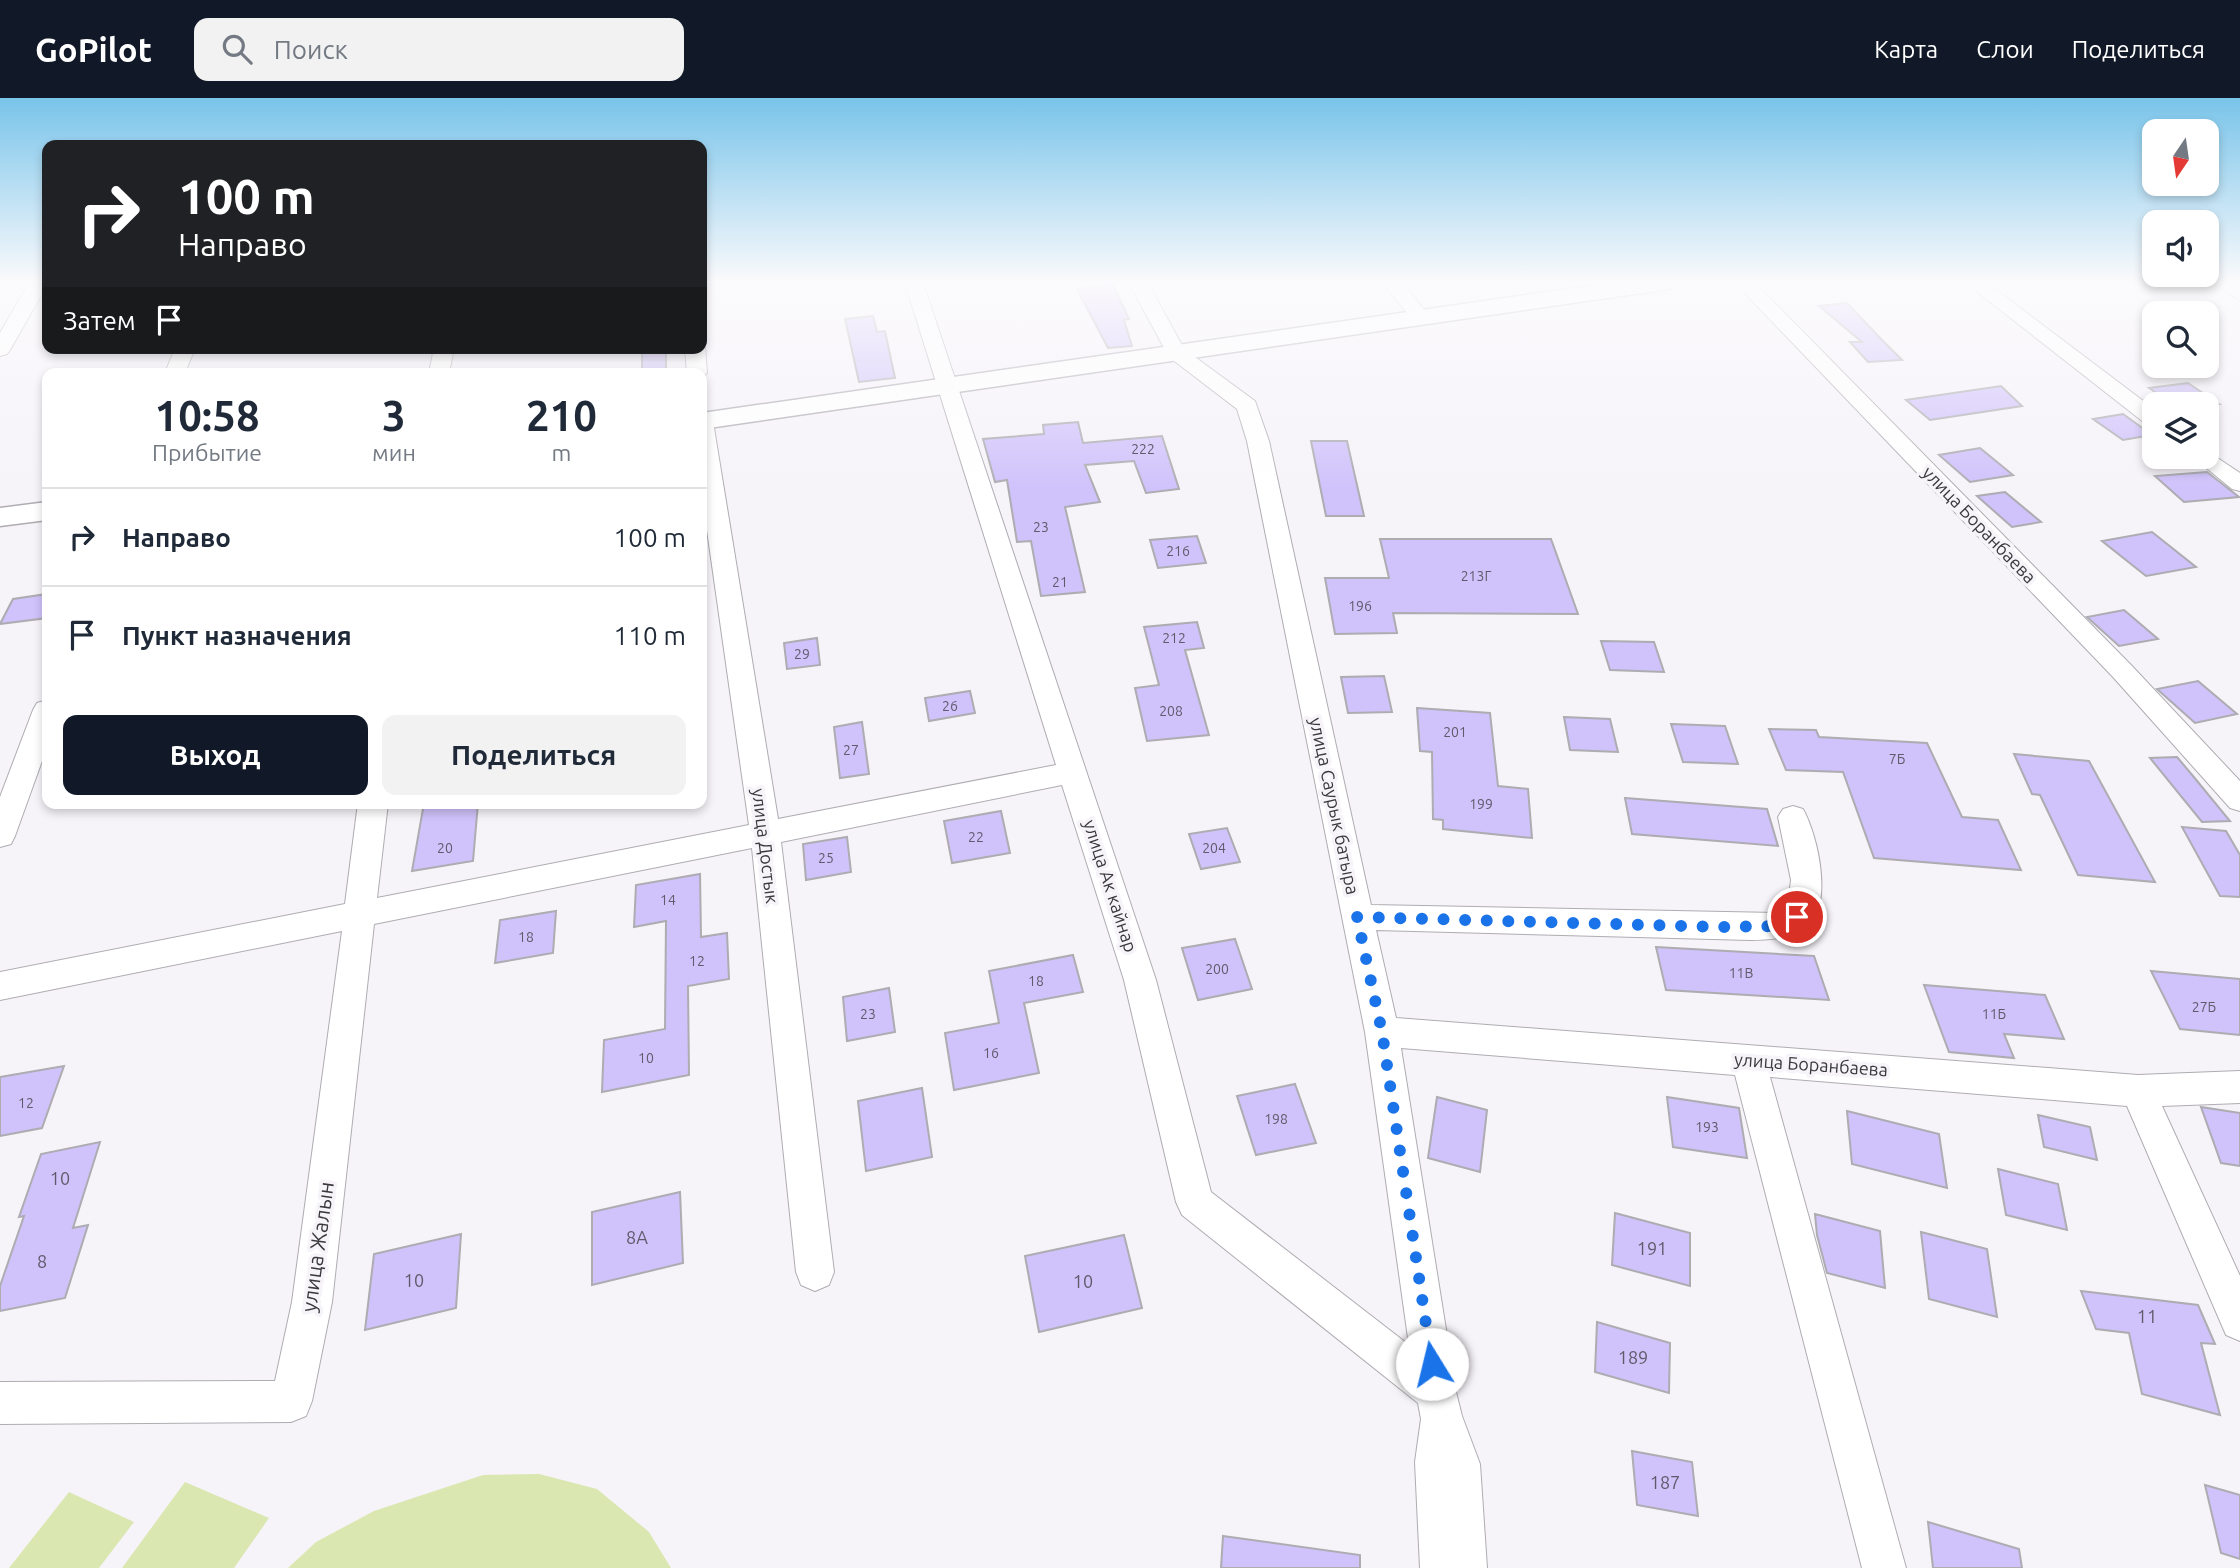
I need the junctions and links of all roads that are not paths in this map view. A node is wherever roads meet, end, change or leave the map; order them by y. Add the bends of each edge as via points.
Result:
1 (938, 352) edge
2 (1186, 352) edge
3 (1811, 352) edge
4 (2065, 352) edge
5 (1176, 353) junction
6 (949, 385) junction
7 (2142, 410) edge
8 (707, 420) edge
9 (707, 454) edge
10 (2219, 468) edge
11 (2240, 484) edge
12 (42, 512) edge
13 (0, 517) edge
14 (42, 723) edge
15 (1073, 772) junction
16 (2240, 800) edge
17 (372, 809) edge
18 (1793, 817) dead end
19 (765, 832) junction
20 (0, 836) edge
21 (360, 913) junction
22 (1357, 917) junction
23 (0, 986) edge
24 (1382, 1032) junction
25 (1748, 1060) junction
26 (2240, 1087) edge
27 (2138, 1091) junction
28 (815, 1272) dead end
29 (2240, 1321) edge
30 (0, 1403) edge
31 (1438, 1404) junction
32 (1442, 1568) edge
33 (1465, 1568) edge
34 (1884, 1568) edge

1 - 6 street, улица Ак кайнар
2 - 5 street
3 - 16 street, улица Боранбаева via 2122,671
4 - 7 street
5 - 6 street
5 - 22 street, улица Саурык батыра via 1247,406
6 - 8 street
6 - 15 street, улица Ак кайнар
9 - 19 street, улица Достык
10 - 11 street
12 - 13 street
14 - 20 street
15 - 19 street
15 - 31 street, улица Ак кайнар via 1140,980 1195,1202
17 - 21 street, улица Жалын
18 - 22 street via 1809,890 1797,917 1780,926
19 - 21 street
19 - 28 street, улица Достык
21 - 23 street
21 - 30 street, улица Жалын via 312,1302 291,1401
22 - 24 street, улица Саурык батыра
24 - 25 street, улица Боранбаева
24 - 31 street, улица Саурык батыра
25 - 27 street, улица Боранбаева
25 - 34 street
26 - 27 street, улица Боранбаева
27 - 29 street
31 - 32 street, улица Саурык батыра
31 - 33 street, улица Саурык батыра via 1459,1464

